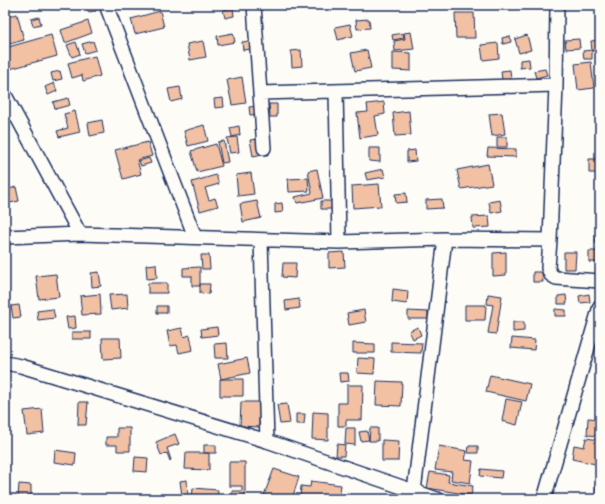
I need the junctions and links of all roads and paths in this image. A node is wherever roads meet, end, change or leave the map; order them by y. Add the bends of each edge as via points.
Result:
1 (106, 5) edge
2 (254, 5) edge
3 (557, 5) edge
4 (556, 85) junction
5 (336, 91) junction
6 (260, 93) junction
7 (5, 95) edge
8 (264, 148) dead end
9 (80, 234) junction
10 (195, 236) junction
11 (5, 237) edge
12 (445, 239) junction
13 (261, 240) junction
14 (550, 240) junction
15 (339, 242) junction
16 (600, 282) edge
17 (600, 306) edge
18 (5, 363) edge
19 (267, 441) junction
20 (414, 491) junction
21 (437, 499) edge
22 (544, 499) edge

1 - 10 street
2 - 6 street
3 - 4 street
4 - 5 street
4 - 14 street
5 - 6 street
5 - 15 street
6 - 8 street
7 - 9 street
9 - 10 street
9 - 11 street
10 - 13 street
12 - 14 street
12 - 15 street
12 - 20 street
13 - 15 street
13 - 19 street
14 - 16 street via 548,268 552,276
17 - 22 street
18 - 19 street
19 - 20 street
20 - 21 street

